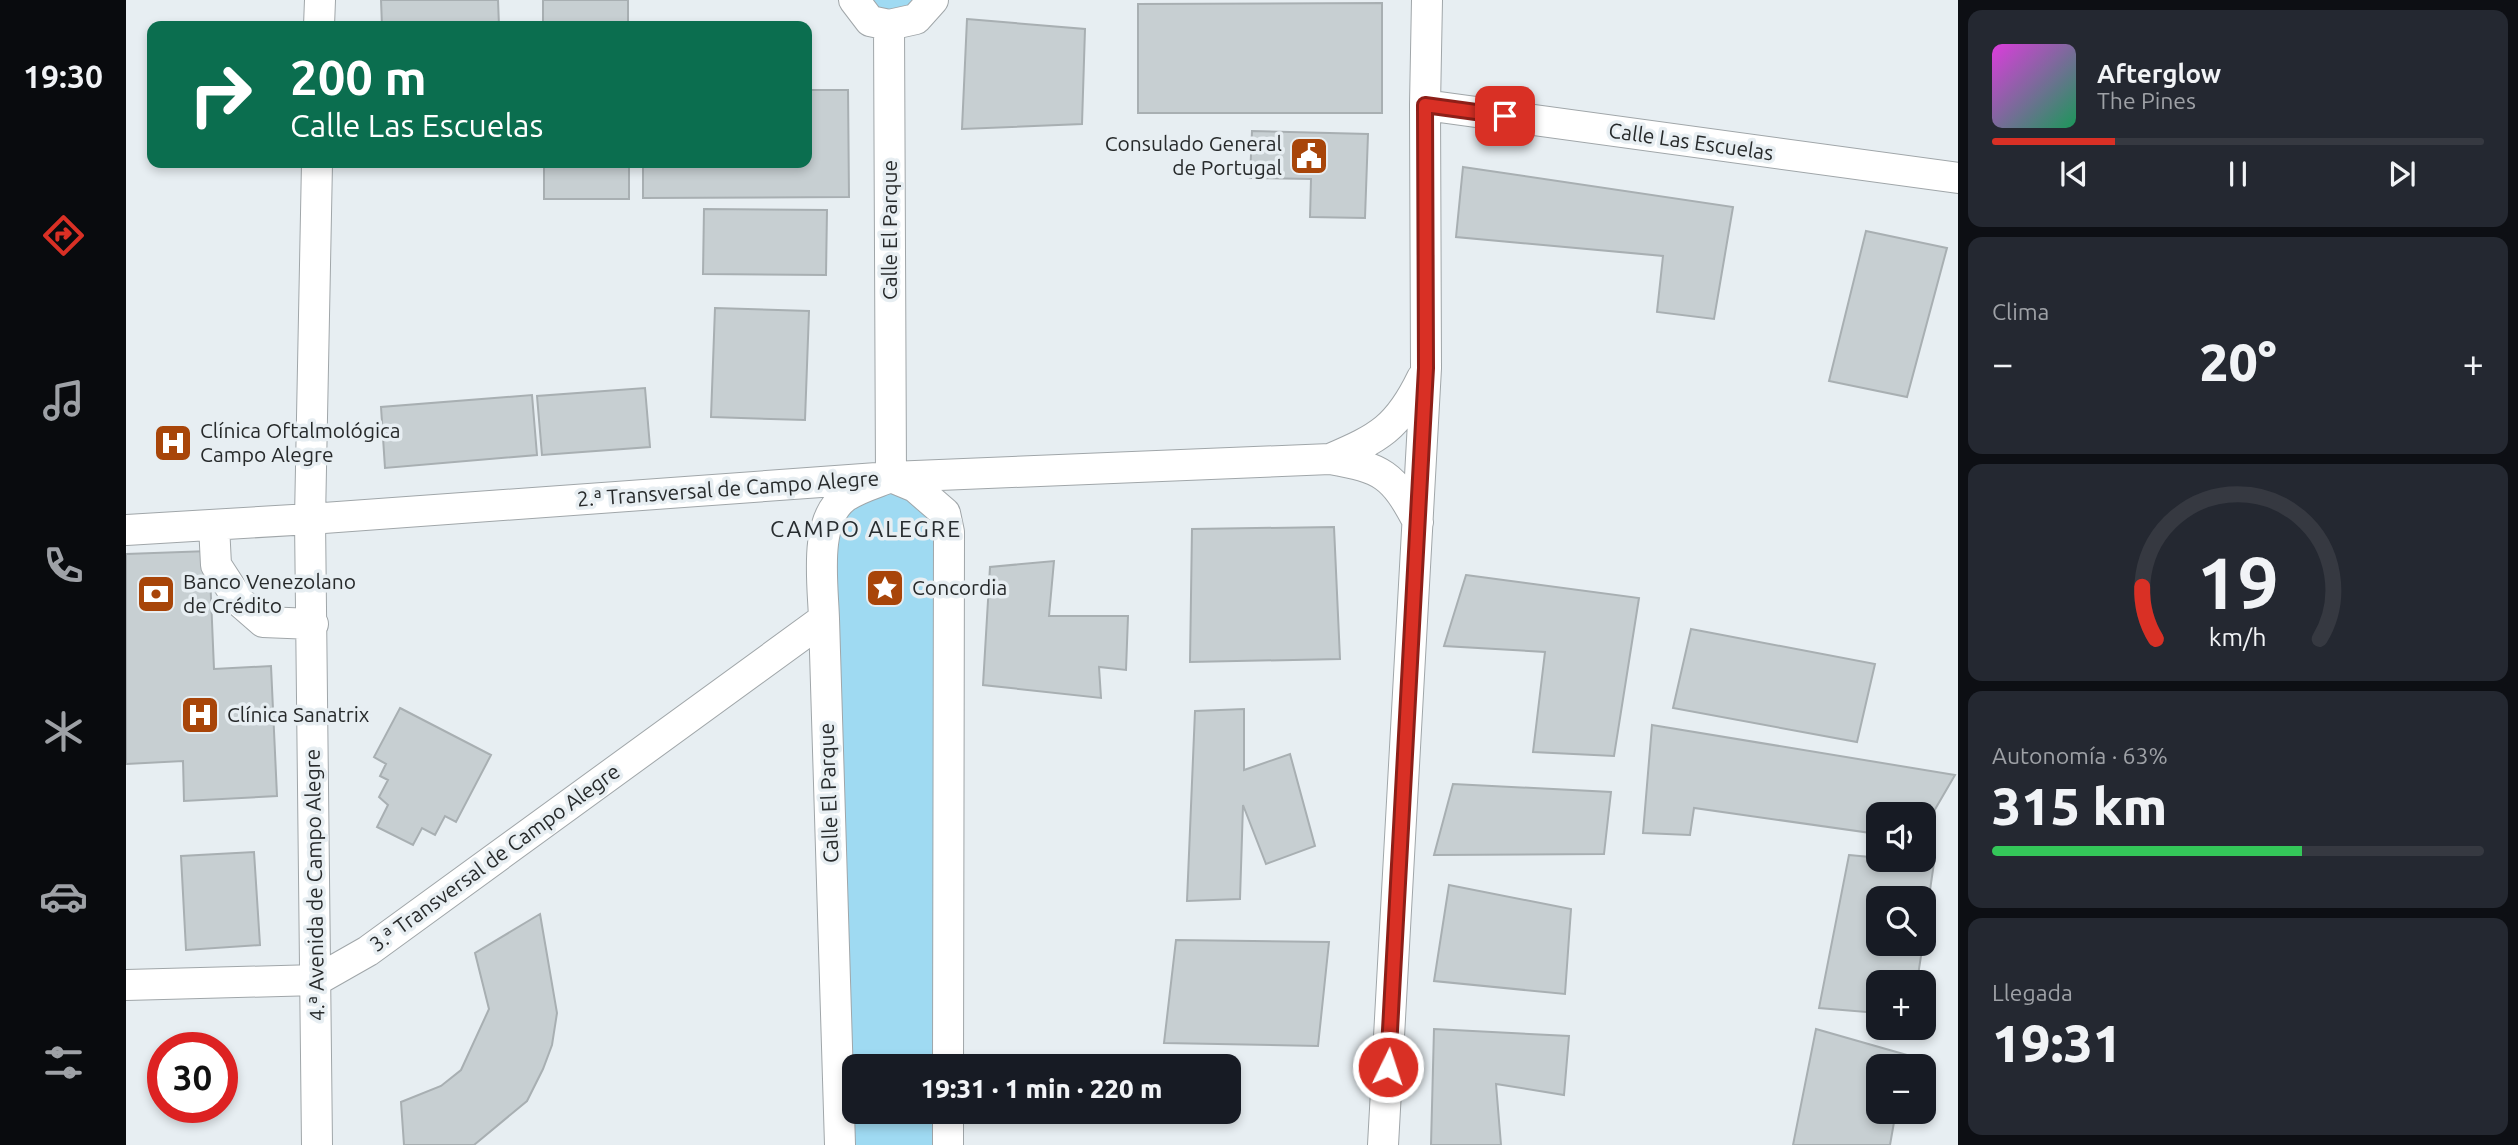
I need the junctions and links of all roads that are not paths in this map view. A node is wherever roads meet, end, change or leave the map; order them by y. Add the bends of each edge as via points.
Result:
1 (320, 0) edge
2 (854, 0) edge
3 (933, 0) edge
4 (1427, 0) edge
5 (319, 21) edge
6 (889, 25) junction
7 (1425, 105) junction
8 (317, 168) edge
9 (1958, 178) edge
10 (1426, 368) junction
11 (1330, 459) junction
12 (891, 477) junction
13 (310, 519) junction
14 (1418, 522) junction
15 (214, 525) junction
16 (126, 530) edge
17 (824, 618) junction
18 (313, 624) junction
19 (317, 980) junction
20 (126, 985) edge
21 (948, 1054) edge
22 (948, 1124) edge
23 (317, 1145) edge
24 (840, 1145) edge
25 (948, 1145) edge
26 (1383, 1145) edge

1 - 5 street
2 - 6 street via 870,20
3 - 6 street via 916,19
4 - 7 street
6 - 12 street, Calle El Parque
7 - 9 street, Calle Las Escuelas
7 - 10 street
8 - 13 street, 4.ª Avenida de Campo Alegre
10 - 11 street, 2.ª Transversal de Campo Alegre via 1411,400 1391,426
10 - 14 street
11 - 12 street, 2.ª Transversal de Campo Alegre
11 - 14 street, 2.ª Transversal de Campo Alegre via 1376,469 1404,495
12 - 13 street, 2.ª Transversal de Campo Alegre
12 - 17 street, Calle El Parque via 845,498 831,512 823,535
12 - 21 street via 915,487 945,513 949,532
13 - 15 street, 2.ª Transversal de Campo Alegre
13 - 18 street, 4.ª Avenida de Campo Alegre
14 - 26 street
15 - 16 street, 2.ª Transversal de Campo Alegre
15 - 18 street via 216,565 240,602 263,622
17 - 19 street, 3.ª Transversal de Campo Alegre via 368,951
17 - 24 street, Calle El Parque
18 - 19 street, 4.ª Avenida de Campo Alegre
19 - 20 street, 3.ª Transversal de Campo Alegre
19 - 23 street, 4.ª Avenida de Campo Alegre
22 - 25 street

